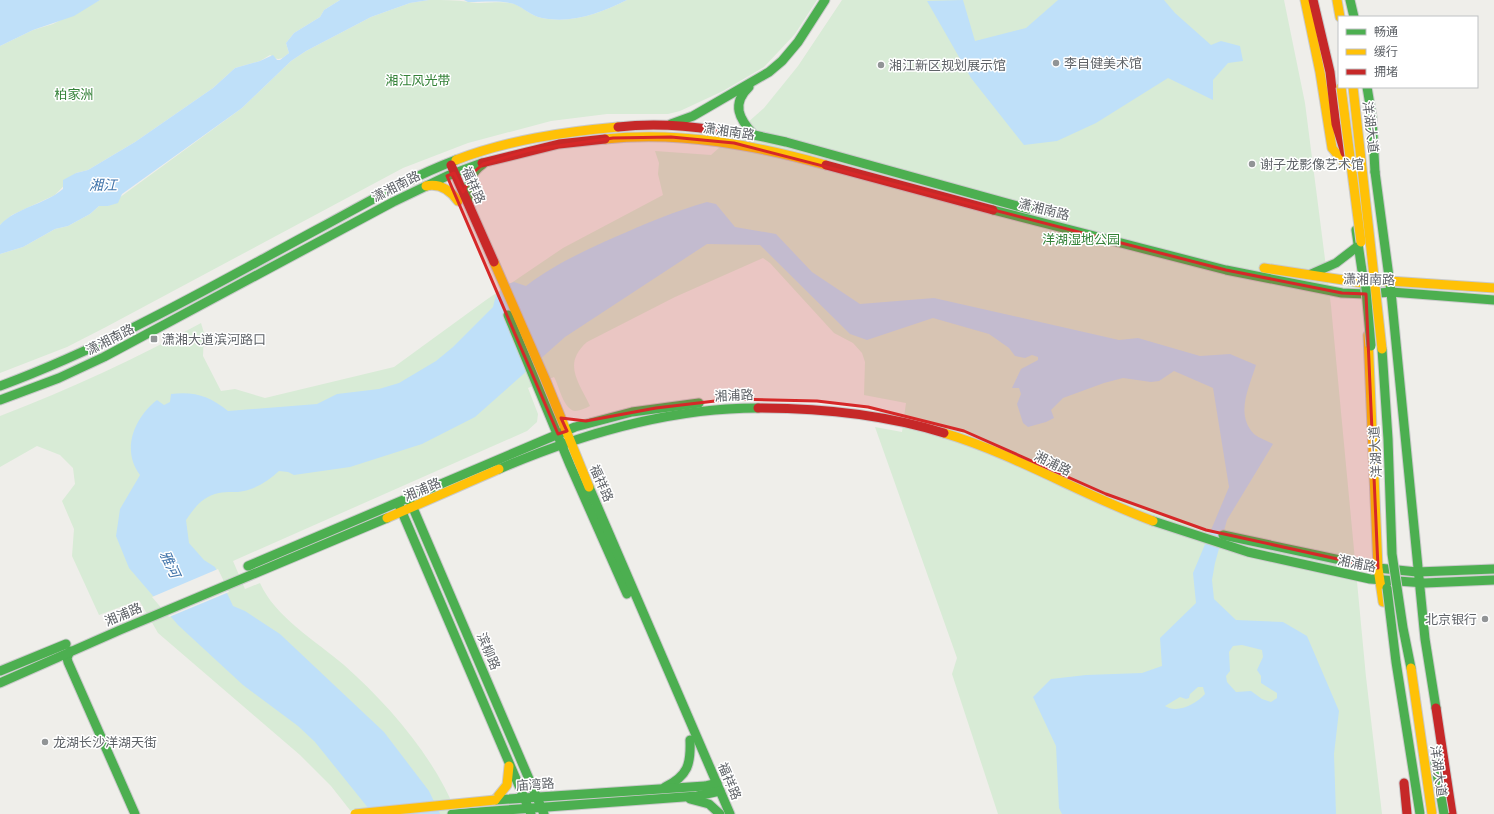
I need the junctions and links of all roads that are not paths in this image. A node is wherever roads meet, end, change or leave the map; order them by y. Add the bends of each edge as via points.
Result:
1 (825, 0) edge
2 (829, 0) edge
3 (1305, 0) edge
4 (1313, 0) edge
5 (1337, 0) edge
6 (1350, 0) edge
7 (1358, 0) edge
8 (1340, 16) edge
9 (1354, 16) edge
10 (1361, 16) edge
11 (1330, 30) dead end
12 (1338, 71) edge
13 (1341, 88) edge
14 (1353, 88) edge
15 (1367, 88) edge
16 (1374, 88) edge
17 (662, 126) junction
18 (754, 135) junction
19 (489, 161) junction
20 (446, 164) junction
21 (1346, 164) junction
22 (1375, 172) junction
23 (450, 174) junction
24 (423, 187) junction
25 (458, 201) junction
26 (472, 212) junction
27 (1358, 246) junction
28 (1309, 275) junction
29 (1389, 281) junction
30 (499, 283) junction
31 (1363, 283) junction
32 (1494, 288) edge
33 (1391, 292) junction
34 (1366, 294) junction
35 (1494, 300) edge
36 (543, 384) junction
37 (0, 386) edge
38 (0, 400) edge
39 (545, 403) junction
40 (555, 403) junction
41 (596, 420) junction
42 (562, 433) junction
43 (594, 434) junction
44 (566, 442) junction
45 (532, 445) junction
46 (535, 455) junction
47 (576, 466) junction
48 (444, 494) junction
49 (409, 498) junction
50 (398, 502) junction
51 (413, 507) junction
52 (402, 512) junction
53 (374, 524) junction
54 (424, 533) junction
55 (1205, 534) junction
56 (413, 537) junction
57 (1232, 542) junction
58 (1378, 568) junction
59 (1494, 569) edge
60 (1417, 572) junction
61 (242, 574) junction
62 (1380, 580) junction
63 (1494, 580) edge
64 (1419, 583) junction
65 (142, 616) junction
66 (70, 651) junction
67 (55, 658) junction
68 (1396, 662) junction
69 (1411, 667) junction
70 (0, 671) edge
71 (0, 683) edge
72 (690, 740) junction
73 (508, 761) junction
74 (524, 768) junction
75 (715, 788) junction
76 (654, 789) junction
77 (569, 795) junction
78 (524, 797) junction
79 (536, 797) junction
80 (679, 797) junction
81 (495, 800) junction
82 (574, 804) junction
83 (497, 810) junction
84 (542, 810) edge
85 (530, 811) edge
86 (130, 814) edge
87 (134, 814) edge
88 (355, 814) edge
89 (452, 814) edge
90 (514, 814) edge
91 (559, 814) edge
92 (720, 814) edge
93 (730, 814) edge
94 (1407, 814) edge
95 (1414, 814) edge
96 (1420, 814) edge
97 (1432, 814) edge
98 (1444, 814) edge
99 (1452, 814) edge

1 - 17 main road via 798,42 769,72 693,116
2 - 18 main road via 784,63 741,95 738,104 739,117
3 - 21 main road via 1332,148
4 - 21 main road via 1330,72 1336,124
5 - 8 main road
6 - 9 main road
7 - 10 main road
11 - 12 main road
13 - 68 main road, 洋湖大道, bridge via 1363,258 1380,445 1383,556
14 - 69 main road, 洋湖大道, bridge via 1379,314 1388,439 1392,554
15 - 22 main road, 洋湖大道 via 1372,117
16 - 22 main road via 1380,135 1379,163
17 - 18 main road, 潇湘南路 via 695,127
17 - 20 main road, 潇湘南路 via 611,127 554,134 484,150
18 - 28 main road, 潇湘南路 via 1218,259
19 - 23 main road, 潇湘南路
19 - 26 main road via 478,167 470,178 467,193
19 - 34 main road, 潇湘南路 via 559,144 613,138 671,137 734,143 775,151 1226,270 1342,293
20 - 23 main road, 福祥路
20 - 37 main road, 潇湘南路 via 396,187 88,350
21 - 27 main road
22 - 29 main road, 洋湖大道
23 - 24 main road, 潇湘南路
23 - 25 main road, 福祥路
23 - 26 main road, 福祥路
24 - 25 main road via 444,187 454,194
24 - 38 main road, 潇湘南路 via 104,357 59,378
25 - 30 main road, 福祥路
26 - 30 main road, 福祥路
27 - 28 main road via 1344,260
27 - 31 main road
28 - 31 main road, 潇湘南路
29 - 31 main road, 潇湘南路
29 - 32 main road, 潇湘南路
29 - 33 main road, 洋湖大道
30 - 36 main road, 福祥路
31 - 34 main road
33 - 34 main road, 潇湘南路
33 - 35 main road, 潇湘南路
33 - 60 main road, 洋湖大道
34 - 58 main road
36 - 39 main road, 福祥路
36 - 40 main road, 福祥路
39 - 42 main road, 福祥路
39 - 45 main road via 547,426 541,439
40 - 41 main road via 564,417 570,420
40 - 42 main road, 福祥路
41 - 42 main road, 湘浦路
41 - 55 main road, 湘浦路 via 656,408 732,399 817,401 868,407 915,416 964,430 1106,494
42 - 44 main road, 福祥路
42 - 45 main road, 湘浦路
43 - 44 main road, 湘浦路
43 - 47 main road via 580,446
43 - 55 main road, 湘浦路 via 663,417 730,407 821,409 883,417 940,431 986,447 1113,505
44 - 46 main road, 湘浦路
44 - 47 main road, 福祥路
45 - 49 main road, 湘浦路
46 - 47 main road via 558,455
46 - 48 main road, 湘浦路
47 - 72 main road, 福祥路
47 - 75 main road, 福祥路
48 - 51 main road, 湘浦路
48 - 54 main road via 433,501 425,511
49 - 50 main road, 湘浦路
49 - 51 main road, 滨柳路
50 - 52 main road, 滨柳路
50 - 61 main road, 湘浦路
51 - 52 main road, 湘浦路
51 - 54 main road, 滨柳路
52 - 53 main road, 湘浦路
52 - 56 main road, 滨柳路
53 - 56 main road via 394,523
53 - 61 main road, 湘浦路
54 - 74 main road, 滨柳路
55 - 57 main road, 湘浦路
56 - 73 main road, 滨柳路
57 - 58 main road, 湘浦路
57 - 62 main road, 湘浦路 via 1273,560
58 - 60 main road, 湘浦路
58 - 62 main road
59 - 60 main road, 湘浦路
60 - 64 main road, 洋湖大道
61 - 65 main road, 湘浦路
62 - 64 main road, 湘浦路
62 - 95 main road
63 - 64 main road, 湘浦路
64 - 99 main road, 洋湖大道
65 - 66 main road, 湘浦路
65 - 70 main road, 湘浦路
66 - 67 main road, 湘浦路
66 - 87 main road via 67,658 70,668
67 - 71 main road, 湘浦路
67 - 86 main road via 66,667
68 - 94 main road, bridge
68 - 96 main road, 洋湖大道, bridge
69 - 97 main road, 洋湖大道, bridge
69 - 98 main road, bridge via 1431,740
72 - 75 main road, 福祥路
72 - 76 main road via 689,764 685,773 679,780
73 - 78 main road, 滨柳路
73 - 81 main road via 510,770 507,787
74 - 77 main road via 546,792
74 - 79 main road, 滨柳路
75 - 76 main road, 庙湾路
75 - 80 main road, 庙湾路
75 - 92 main road, 福祥路
75 - 93 main road, 福祥路
76 - 77 main road, 庙湾路
77 - 79 main road, 庙湾路
78 - 79 main road, 庙湾路
78 - 81 main road, 庙湾路
78 - 85 main road, 滨柳路
79 - 84 main road, 滨柳路
80 - 82 main road, 庙湾路
80 - 92 main road via 709,804
81 - 88 main road, 庙湾路, bridge
82 - 84 main road, 庙湾路
82 - 91 main road
83 - 85 main road, 庙湾路
83 - 89 main road, 庙湾路
83 - 90 main road
84 - 85 main road, 庙湾路

